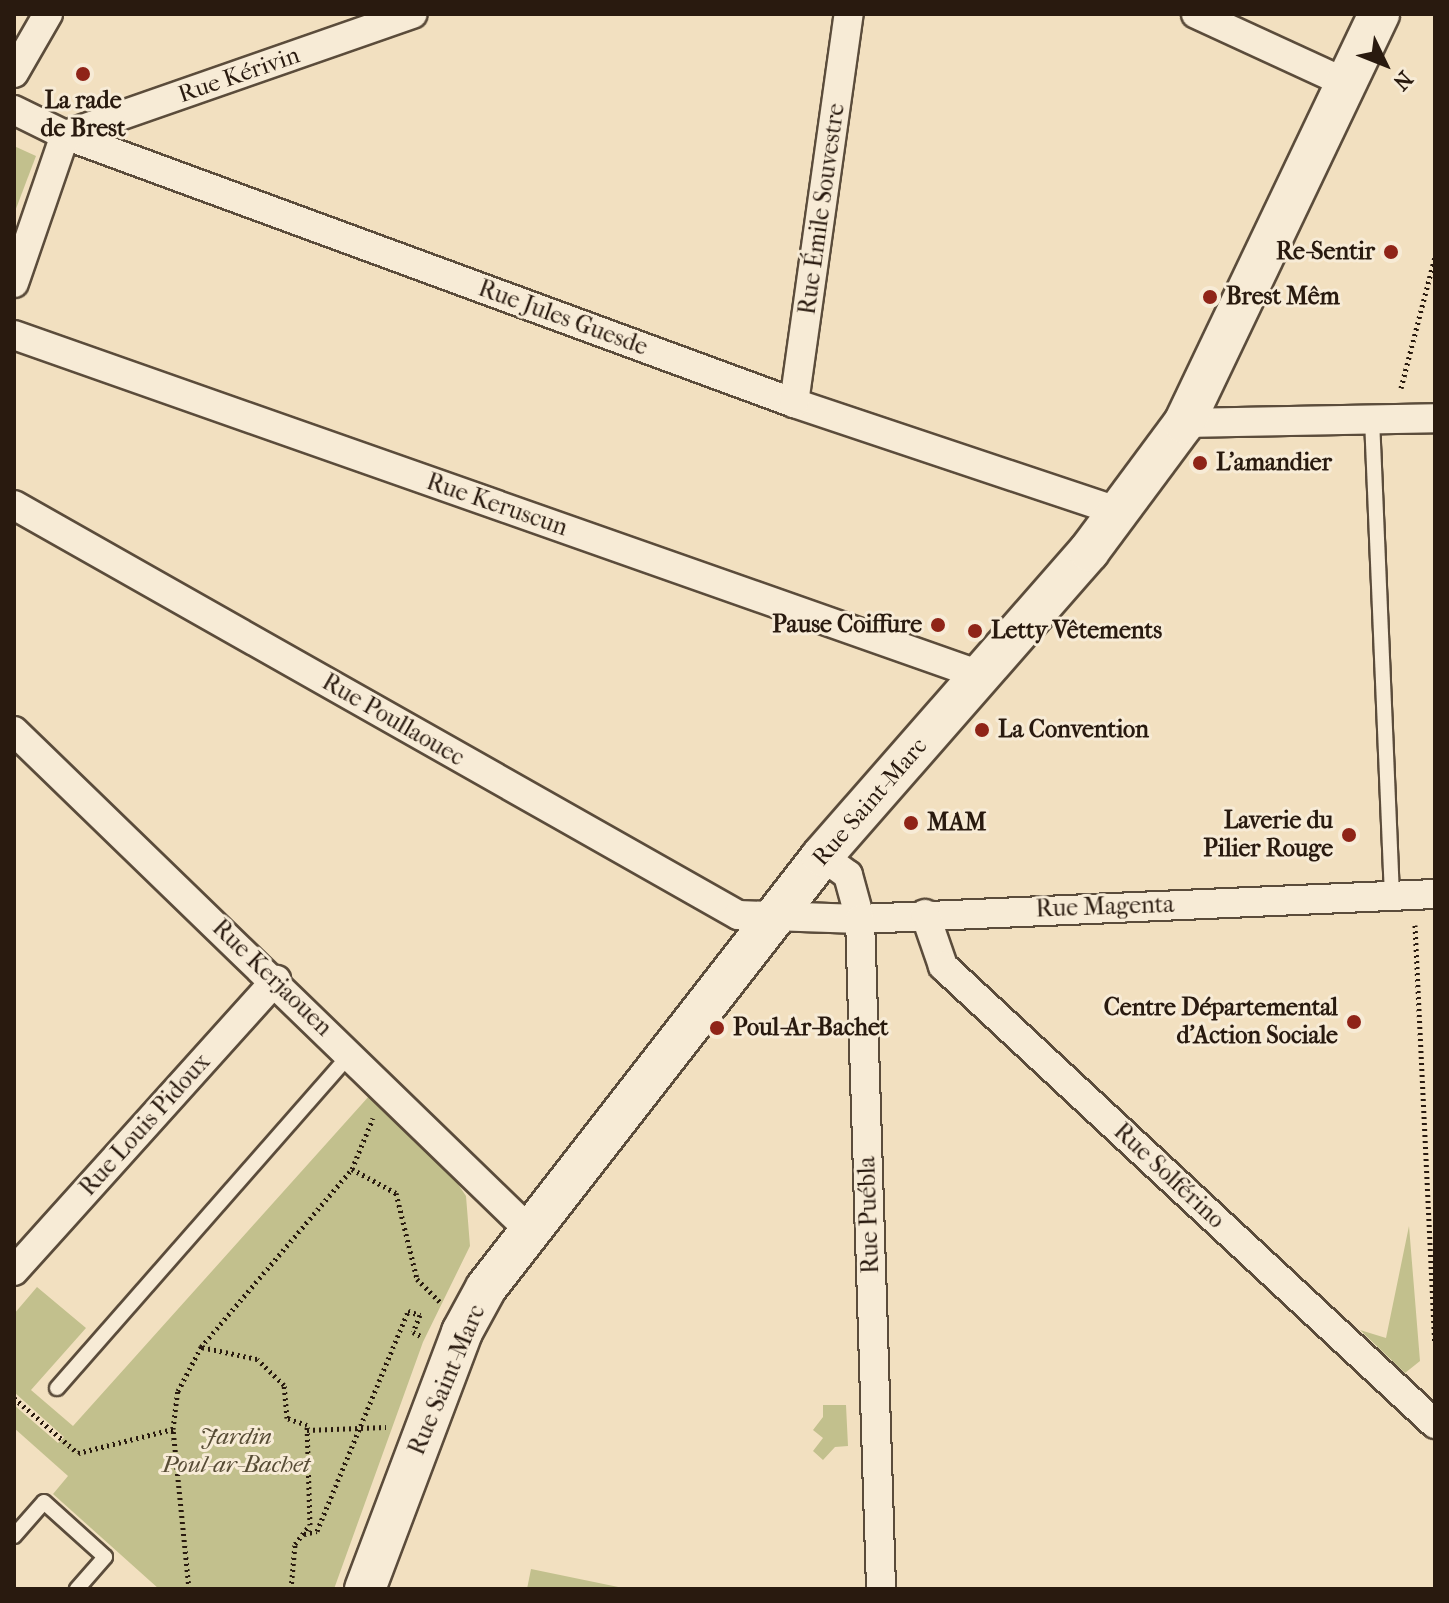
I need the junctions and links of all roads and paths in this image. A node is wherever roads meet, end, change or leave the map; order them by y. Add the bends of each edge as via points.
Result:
1 (48, 14) edge
2 (413, 14) edge
3 (849, 14) edge
4 (1196, 14) edge
5 (1379, 14) edge
6 (14, 73) edge
7 (1346, 83) junction
8 (14, 110) edge
9 (65, 135) junction
10 (1435, 257) edge
11 (14, 283) edge
12 (14, 335) edge
13 (794, 403) junction
14 (1435, 418) edge
15 (1384, 419) junction
16 (1184, 423) junction
17 (14, 505) edge
18 (1119, 512) junction
19 (980, 675) junction
20 (14, 731) edge
21 (822, 856) junction
22 (1414, 895) edge
23 (925, 914) junction
24 (776, 916) junction
25 (860, 919) junction
26 (276, 980) junction
27 (350, 1054) junction
28 (379, 1104) dead end
29 (352, 1169) junction
30 (527, 1228) junction
31 (14, 1271) edge
32 (441, 1302) dead end
33 (408, 1311) dead end
34 (1435, 1342) edge
35 (201, 1347) junction
36 (57, 1388) dead end
37 (14, 1398) edge
38 (1435, 1424) edge
39 (392, 1427) dead end
40 (360, 1428) junction
41 (173, 1429) junction
42 (307, 1430) junction
43 (303, 1534) junction
44 (14, 1536) edge
45 (77, 1589) edge
46 (189, 1589) edge
47 (291, 1589) edge
48 (365, 1589) edge
49 (881, 1589) edge

1 - 6 street
2 - 9 street, Rue Kérivin
3 - 13 street, Rue Émile Souvestre
4 - 7 street
5 - 7 street, Rue Saint-Marc
7 - 16 street, Rue Saint-Marc
8 - 9 street, Rue Jules Guesde
9 - 11 street
9 - 13 street, Rue Jules Guesde
10 - 15 path
12 - 19 street, Rue Keruscun
13 - 18 street, Rue Jules Guesde
14 - 15 street
15 - 16 street
15 - 22 lane
16 - 18 street, Rue Saint-Marc
17 - 24 street, Rue Poullaouec via 738,915
18 - 19 street, Rue Saint-Marc
19 - 21 street, Rue Saint-Marc
20 - 26 street, Rue Kerjaouen
21 - 24 street, Rue Saint-Marc
21 - 25 street, Rue Puébla via 848,875
22 - 23 street, Rue Magenta
22 - 34 path
23 - 25 street, Rue Magenta
23 - 38 street, Rue Solférino via 943,966
24 - 25 street, Rue Magenta
24 - 30 street, Rue Saint-Marc
25 - 49 street, Rue Puébla
26 - 27 street, Rue Kerjaouen
26 - 31 street, Rue Louis Pidoux
27 - 30 street, Rue Kerjaouen
27 - 36 lane
28 - 29 path
29 - 32 path via 396,1193 417,1279
29 - 35 path
30 - 48 street, Rue Saint-Marc via 462,1332
33 - 40 path
35 - 41 path via 178,1391
35 - 42 path via 257,1359 284,1385 287,1418 307,1425
37 - 41 path via 78,1453
39 - 40 path
40 - 42 path
40 - 43 path via 317,1531
41 - 46 path
42 - 43 path via 310,1525
43 - 47 path via 295,1544
44 - 45 lane via 44,1502 105,1557

